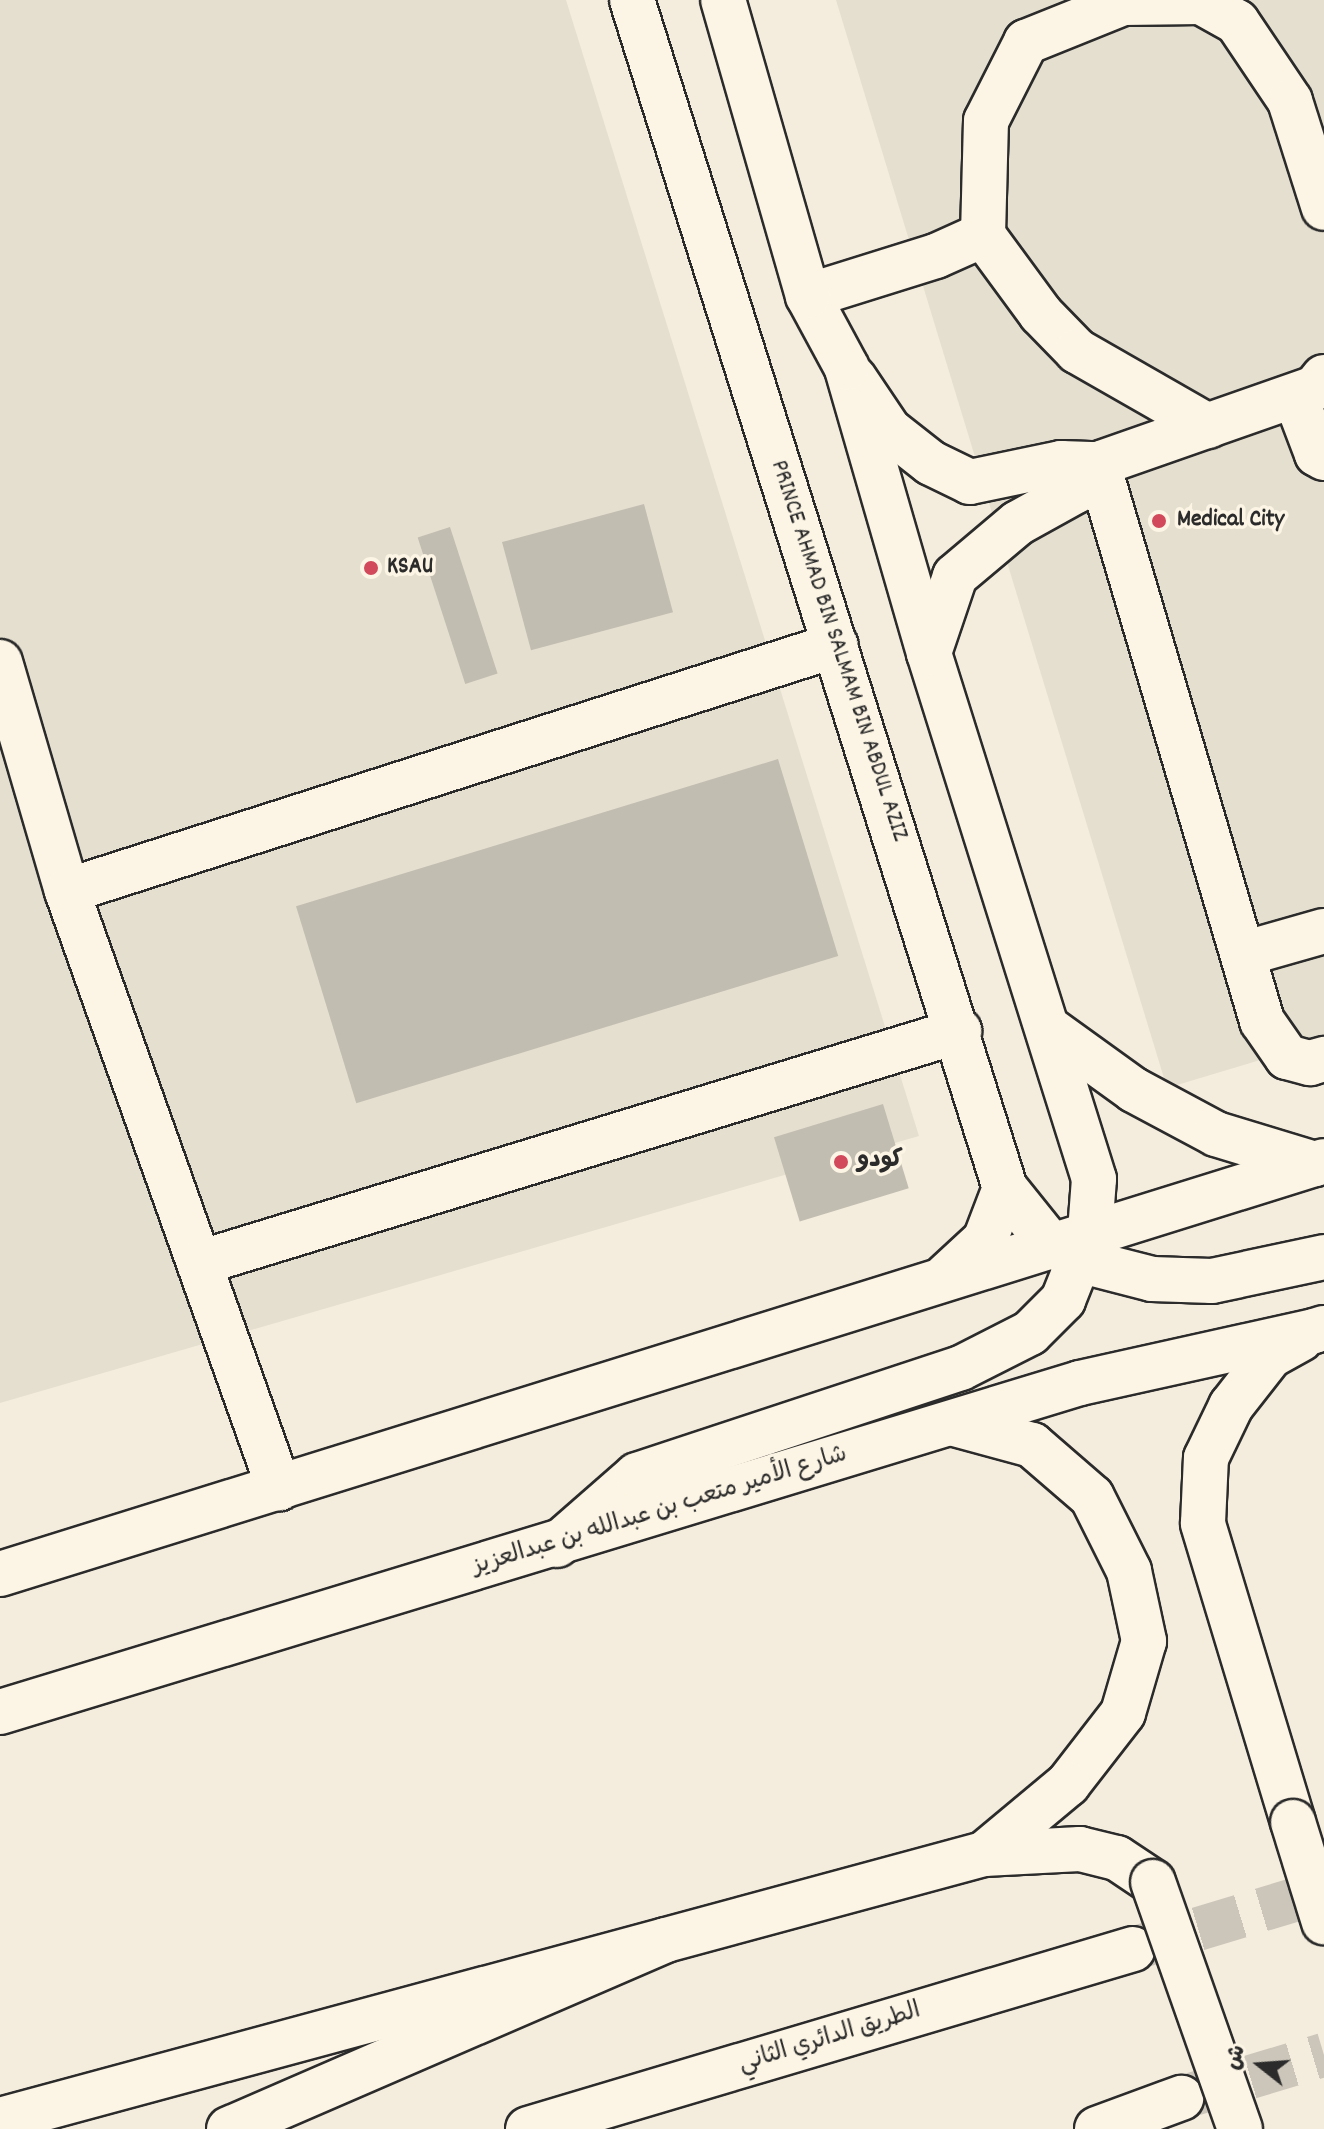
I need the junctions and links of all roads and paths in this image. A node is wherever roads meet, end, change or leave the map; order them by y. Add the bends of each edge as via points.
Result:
1 (632, 0) edge
2 (723, 0) edge
3 (1121, 2) edge
4 (1324, 208) edge
5 (983, 235) junction
6 (808, 296) junction
7 (847, 368) junction
8 (1309, 387) edge
9 (1208, 426) junction
10 (1324, 458) edge
11 (1098, 464) junction
12 (836, 645) junction
13 (929, 653) junction
14 (0, 662) edge
15 (67, 891) junction
16 (1324, 931) edge
17 (1243, 954) junction
18 (1048, 1028) junction
19 (959, 1031) junction
20 (1324, 1059) edge
21 (1320, 1163) edge
22 (1005, 1188) junction
23 (1074, 1246) junction
24 (1324, 1257) edge
25 (199, 1263) junction
26 (938, 1284) junction
27 (1319, 1330) edge
28 (951, 1423) junction
29 (279, 1488) junction
30 (557, 1545) junction
31 (0, 1574) edge
32 (0, 1712) edge
33 (984, 1854) junction
34 (1324, 1922) edge
35 (666, 1940) junction
36 (1133, 1949) tunnel mouth
37 (1181, 2098) tunnel mouth
38 (0, 2120) edge
39 (229, 2129) edge
40 (528, 2129) edge
41 (1097, 2129) edge
42 (1240, 2129) edge

1 - 12 main road, PRINCE AHMAD BIN SALMAM BIN ABDUL AZIZ
2 - 6 main road
3 - 4 main road via 1201,2 1237,22 1290,101
3 - 5 main road via 1026,42 986,121
5 - 6 main road via 936,256
5 - 9 main road via 1041,314 1077,351
6 - 7 main road
7 - 11 main road via 889,430 931,463 970,482 1061,463
7 - 13 main road
8 - 9 main road
8 - 10 main road via 1317,454
9 - 11 main road
11 - 13 main road via 1076,491 1018,523 955,576
11 - 17 main road
12 - 15 main road
12 - 19 main road, PRINCE AHMAD BIN SALMAM BIN ABDUL AZIZ
13 - 18 main road
14 - 15 main road
15 - 25 main road
16 - 17 main road
17 - 20 main road via 1262,1021 1287,1057 1310,1063
18 - 21 main road via 1134,1090 1216,1134
18 - 23 main road via 1094,1179
19 - 22 main road, PRINCE AHMAD BIN SALMAM BIN ABDUL AZIZ
19 - 25 main road
21 - 23 main road
22 - 23 main road
22 - 26 main road via 985,1240
23 - 24 main road via 1152,1279 1212,1281
23 - 26 main road
23 - 30 main road via 1063,1300 1030,1333 961,1368 637,1475
25 - 29 main road
26 - 29 main road
27 - 28 main road, شارع الأمير متعب بن عبدالله بن عبدالعزيز via 1080,1383
27 - 34 main road, bridge via 1270,1356 1231,1406 1206,1458 1203,1523
28 - 30 main road, شارع الأمير متعب بن عبدالله بن عبدالعزيز
28 - 33 main road via 1032,1445 1092,1497 1129,1571 1144,1641 1123,1713 1068,1784
29 - 31 main road
30 - 32 main road, شارع الأمير متعب بن عبدالله بن عبدالعزيز
33 - 35 main road
33 - 42 main road, bridge via 1080,1849 1117,1858 1153,1882
35 - 38 main road
35 - 39 main road
36 - 40 main road, الطريق الدائري الثاني
37 - 41 main road

